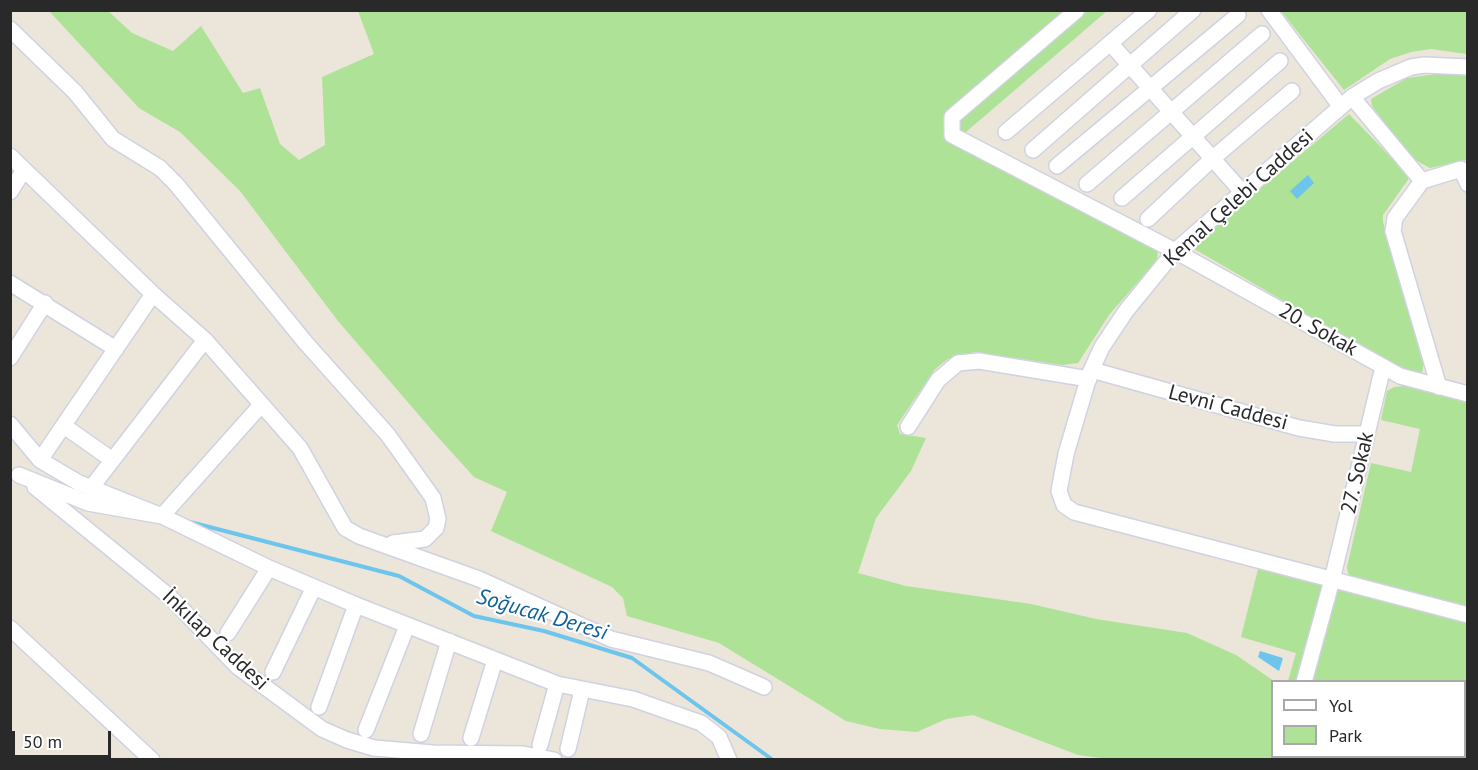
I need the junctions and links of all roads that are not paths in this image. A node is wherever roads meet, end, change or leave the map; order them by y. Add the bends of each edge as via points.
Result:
1 (1077, 10) edge
2 (1149, 10) edge
3 (1193, 10) edge
4 (1269, 10) edge
5 (1238, 15) dead end
6 (10, 29) edge
7 (1262, 34) dead end
8 (1111, 44) junction
9 (1280, 61) dead end
10 (1130, 65) junction
11 (1467, 67) edge
12 (1150, 87) junction
13 (1292, 91) dead end
14 (1346, 102) junction
15 (1172, 113) junction
16 (1006, 132) dead end
17 (1192, 136) junction
18 (1033, 150) dead end
19 (10, 156) edge
20 (1212, 159) junction
21 (1057, 166) dead end
22 (24, 170) junction
23 (1422, 181) junction
24 (1087, 184) dead end
25 (1467, 184) edge
26 (10, 192) edge
27 (1242, 193) junction
28 (1122, 198) dead end
29 (1148, 219) dead end
30 (1175, 251) junction
31 (10, 283) edge
32 (153, 294) junction
33 (45, 303) junction
34 (205, 340) junction
35 (116, 349) junction
36 (10, 358) edge
37 (1383, 367) junction
38 (1090, 375) junction
39 (1440, 387) junction
40 (1467, 394) edge
41 (261, 405) junction
42 (10, 424) edge
43 (64, 426) junction
44 (908, 427) dead end
45 (1367, 434) junction
46 (111, 459) junction
47 (40, 460) junction
48 (15, 472) edge
49 (91, 488) junction
50 (162, 516) junction
51 (387, 544) junction
52 (269, 568) junction
53 (1332, 580) junction
54 (314, 587) junction
55 (356, 605) junction
56 (1467, 615) edge
57 (407, 626) junction
58 (10, 628) edge
59 (228, 633) dead end
60 (449, 641) junction
61 (495, 660) junction
62 (273, 672) dead end
63 (1304, 680) edge
64 (556, 684) junction
65 (764, 687) dead end
66 (582, 690) junction
67 (319, 707) dead end
68 (366, 730) dead end
69 (421, 734) dead end
70 (471, 738) dead end
71 (540, 745) dead end
72 (568, 749) dead end
73 (152, 759) edge
74 (554, 759) edge
75 (729, 759) edge

1 - 30 street, 20. Sokak via 952,117 952,135
2 - 8 street
3 - 10 street
4 - 14 street
5 - 12 street
6 - 51 street via 75,92 113,139 160,168 176,184 305,342 388,435 433,498 438,519 436,528 425,539
7 - 15 street
8 - 10 street
8 - 16 street
9 - 17 street
10 - 12 street
10 - 18 street
11 - 14 street, Kemal Çelebi Caddesi via 1411,67 1387,76
12 - 15 street
12 - 21 street
13 - 20 street
14 - 23 street
14 - 27 street, Kemal Çelebi Caddesi
15 - 17 street
15 - 24 street
17 - 20 street
17 - 28 street
19 - 22 street
20 - 27 street
20 - 29 street
22 - 26 street
22 - 32 street
23 - 25 street via 1461,169
23 - 39 street via 1395,218 1393,231
27 - 30 street, Kemal Çelebi Caddesi
30 - 37 street, 20. Sokak
30 - 38 street, Kemal Çelebi Caddesi via 1111,330
31 - 33 street
32 - 34 street
32 - 35 street
33 - 35 street
33 - 36 street
34 - 41 street
34 - 46 street
35 - 43 street
37 - 39 street, 20. Sokak
37 - 45 street, 27. Sokak
38 - 44 street, Levni Caddesi via 979,361 958,363 938,380
38 - 45 street, Levni Caddesi via 1299,428
38 - 53 street, Kemal Çelebi Caddesi via 1059,482 1064,505 1074,512
39 - 40 street, 20. Sokak
41 - 50 street
41 - 51 street via 300,448 345,528
42 - 47 street
43 - 46 street
43 - 47 street
45 - 53 street, 27. Sokak
46 - 49 street
47 - 49 street
48 - 50 street via 88,503
48 - 74 street, İnkılap Caddesi via 170,597 238,667 322,729 374,748 523,754
49 - 50 street
50 - 52 street
51 - 65 street via 479,579 611,639 710,663
52 - 54 street
52 - 59 street
53 - 56 street
53 - 63 street, 27. Sokak
54 - 55 street
54 - 62 street
55 - 57 street
55 - 67 street
57 - 60 street
57 - 68 street
58 - 73 street
60 - 61 street
60 - 69 street
61 - 64 street
61 - 70 street
64 - 66 street
64 - 71 street
66 - 72 street
66 - 75 street via 652,704 701,723 719,737

